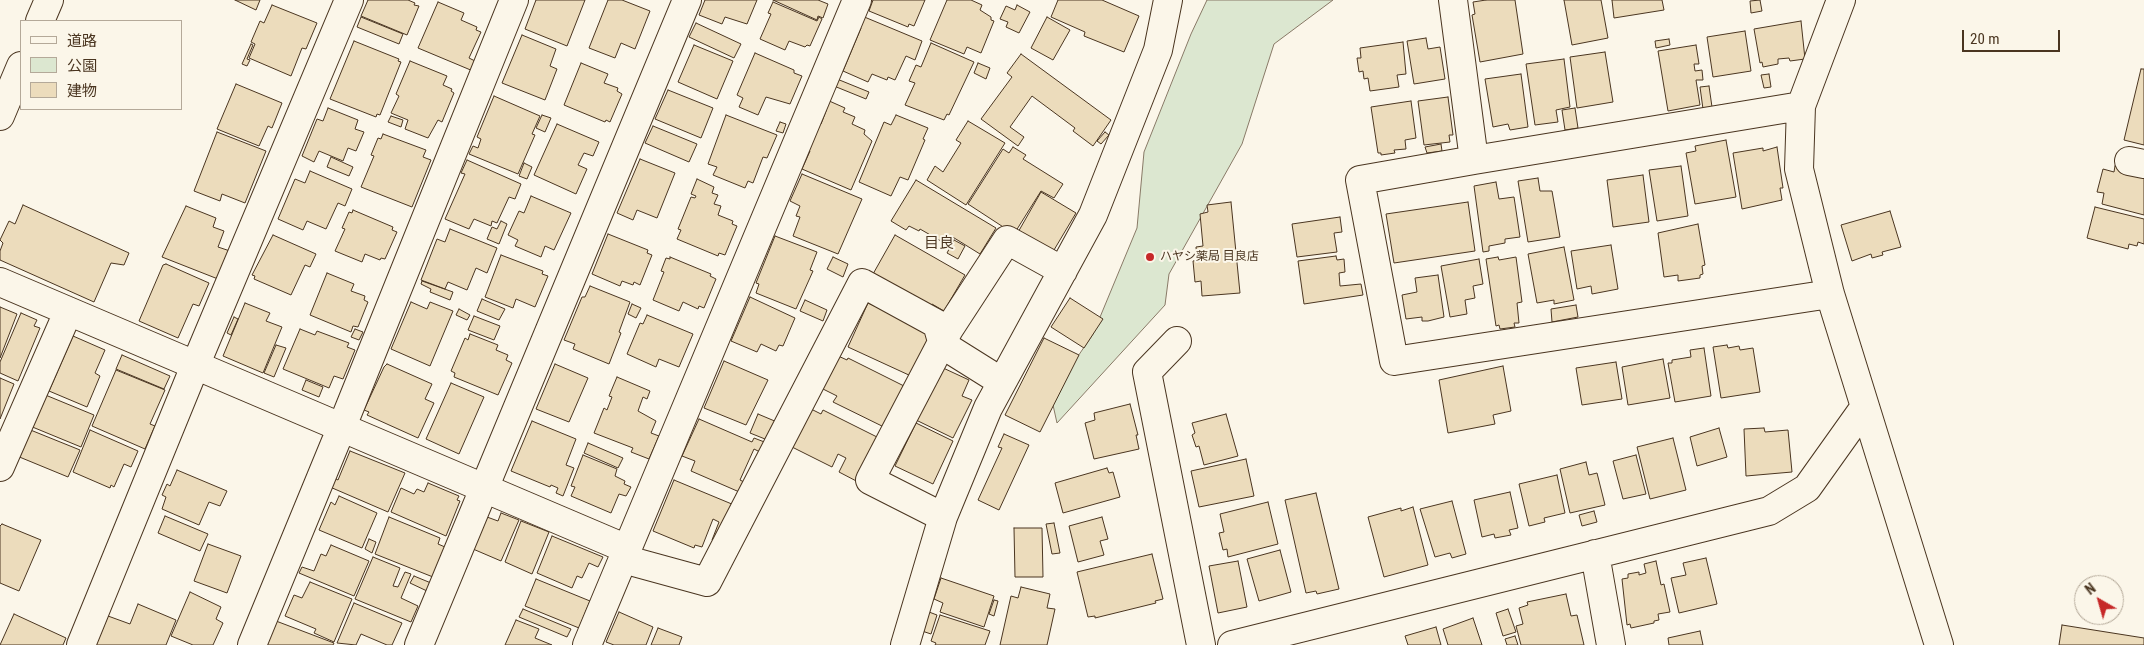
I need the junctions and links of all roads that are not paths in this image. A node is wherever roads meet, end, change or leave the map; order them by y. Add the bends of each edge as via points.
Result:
1 (49, 0) edge
2 (349, 0) edge
3 (514, 0) edge
4 (687, 0) edge
5 (857, 0) edge
6 (1168, 0) edge
7 (1453, 0) edge
8 (1841, 0) edge
9 (40, 20) edge
10 (20, 68) edge
11 (1800, 106) junction
12 (0, 116) edge
13 (1474, 160) junction
14 (1063, 271) junction
15 (0, 282) edge
16 (1830, 294) junction
17 (68, 312) junction
18 (1177, 342) dead end
19 (943, 344) junction
20 (195, 366) junction
21 (1002, 382) junction
22 (1864, 408) junction
23 (341, 430) junction
24 (0, 467) edge
25 (484, 489) junction
26 (943, 517) junction
27 (625, 554) junction
28 (1596, 554) junction
29 (81, 645) edge
30 (252, 645) edge
31 (419, 645) edge
32 (587, 645) edge
33 (905, 645) edge
34 (1201, 645) edge
35 (1232, 645) edge
36 (1610, 645) edge
37 (1939, 645) edge

1 - 9 street
2 - 20 street
3 - 23 street
4 - 25 street
5 - 27 street
6 - 14 street via 1158,50 1093,215
7 - 13 street
8 - 11 street
10 - 12 street
11 - 13 street
11 - 16 street via 1799,168
13 - 16 street via 1360,180 1394,360
14 - 19 street via 1007,240 949,329
14 - 21 street
15 - 17 street
16 - 22 street
17 - 20 street
17 - 24 street
18 - 34 street via 1147,372
19 - 21 street
19 - 26 street via 870,480
19 - 27 street via 937,324 862,282 707,582
20 - 23 street
20 - 29 street
21 - 26 street
22 - 28 street via 1807,488 1769,511
22 - 37 street
23 - 25 street
23 - 30 street
25 - 27 street
25 - 31 street
26 - 33 street
27 - 32 street
28 - 35 street
28 - 36 street

